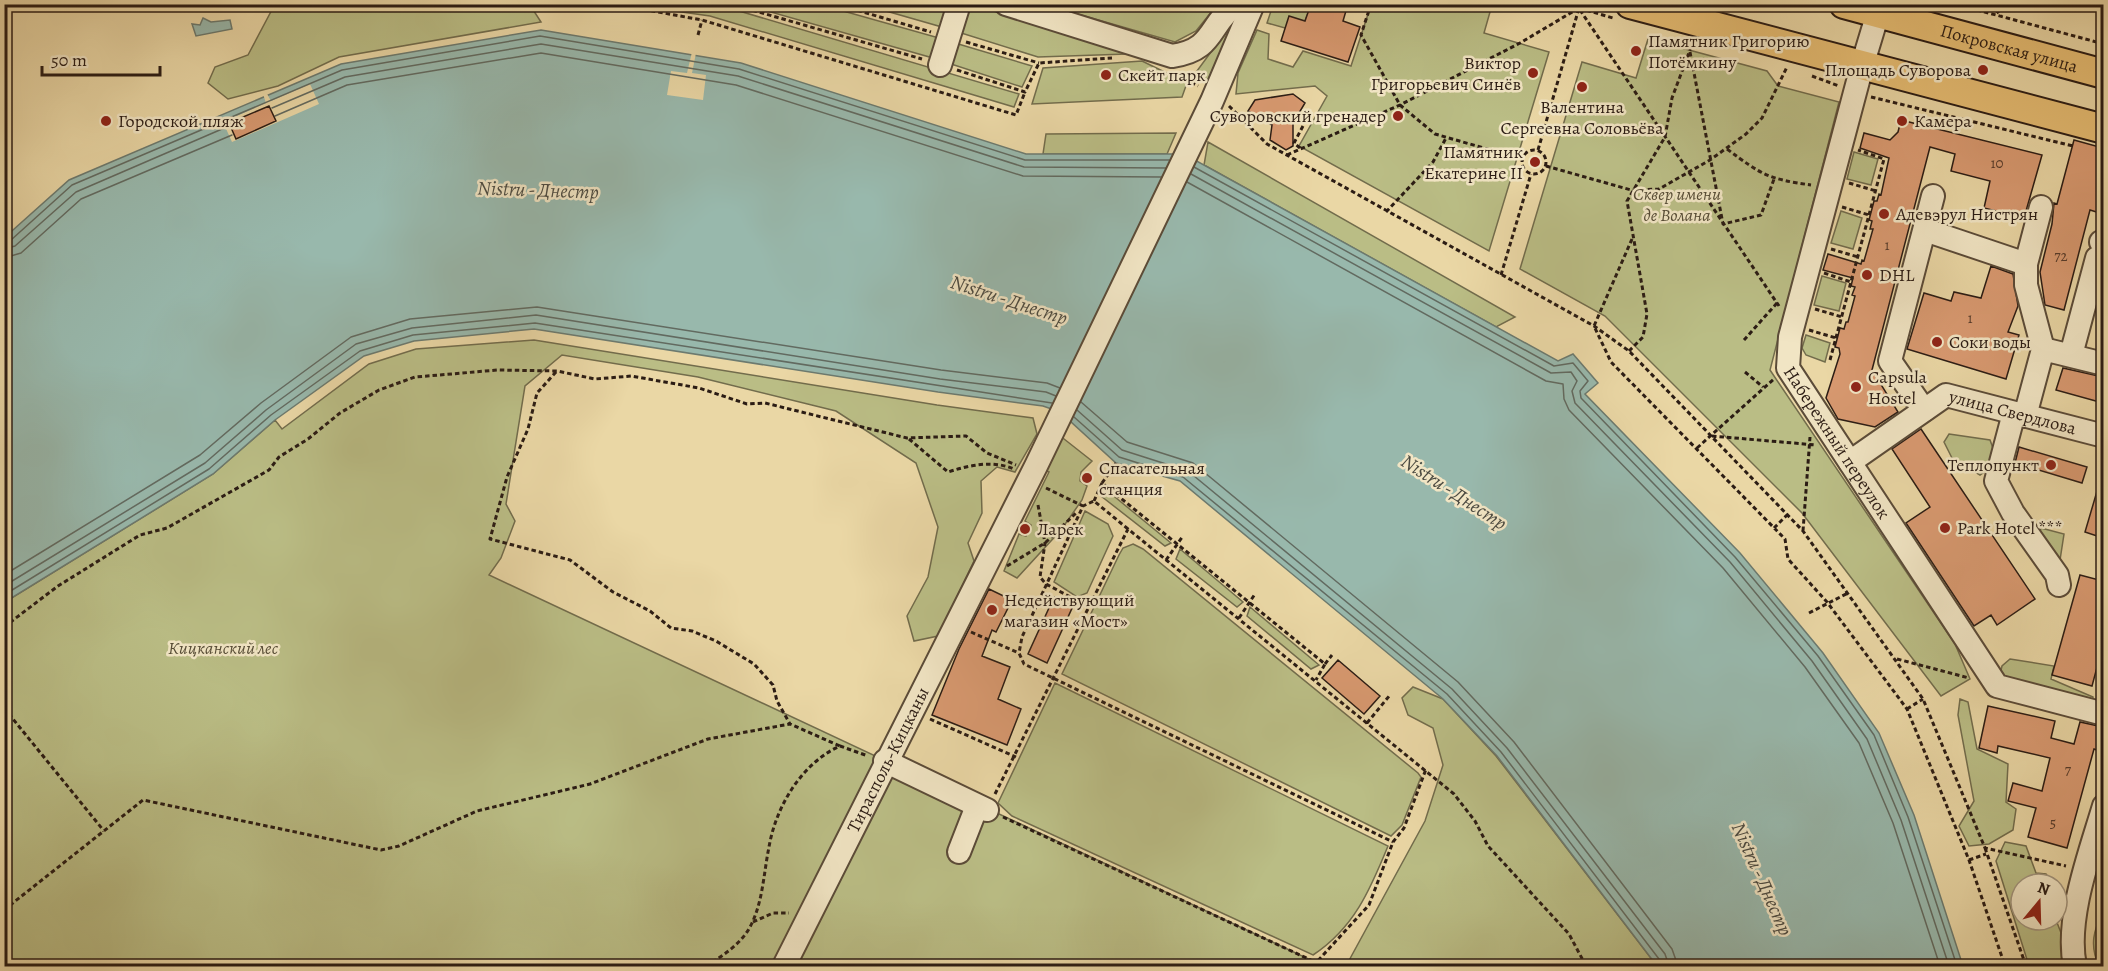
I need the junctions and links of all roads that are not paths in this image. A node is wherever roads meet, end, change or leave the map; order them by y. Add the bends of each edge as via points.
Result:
1 (959, 4) edge
2 (1006, 4) edge
3 (1236, 4) edge
4 (1253, 4) edge
5 (1630, 4) edge
6 (1844, 4) edge
7 (1878, 14) junction
8 (940, 64) dead end
9 (1862, 66) junction
10 (2103, 74) edge
11 (2103, 129) edge
12 (1933, 196) dead end
13 (2041, 207) dead end
14 (1925, 230) junction
15 (2101, 247) edge
16 (2026, 264) junction
17 (2043, 349) junction
18 (2071, 355) junction
19 (2103, 364) edge
20 (1788, 368) junction
21 (1924, 410) junction
22 (2019, 414) junction
23 (2103, 436) edge
24 (1845, 455) junction
25 (2059, 585) dead end
26 (2103, 714) edge
27 (885, 762) junction
28 (2103, 806) edge
29 (959, 852) dead end
30 (784, 966) edge
31 (2075, 966) edge

1 - 8 street
2 - 3 street via 1172,56 1191,54
4 - 27 street, Тирасполь-Кицканы via 1212,101 996,561
5 - 9 main road
6 - 7 main road, Покровская улица
7 - 9 street, Набережный переулок
7 - 10 main road, Покровская улица
9 - 11 main road
9 - 20 street, Набережный переулок via 1790,337
12 - 14 street
13 - 16 street
14 - 16 street
14 - 21 street via 1890,361
15 - 18 street
16 - 17 street via 2026,285
17 - 18 street
17 - 22 street
18 - 19 street
20 - 24 street
20 - 24 street, Набережный переулок
21 - 22 street, улица Свердлова via 1946,396
21 - 24 street, улица Свердлова
22 - 23 street, улица Свердлова
22 - 25 street via 1996,481 2007,504 2057,575
24 - 26 street, Набережный переулок via 1996,686
27 - 29 street via 982,808
27 - 30 street, Тирасполь-Кицканы
28 - 31 street via 2085,870 2071,946

